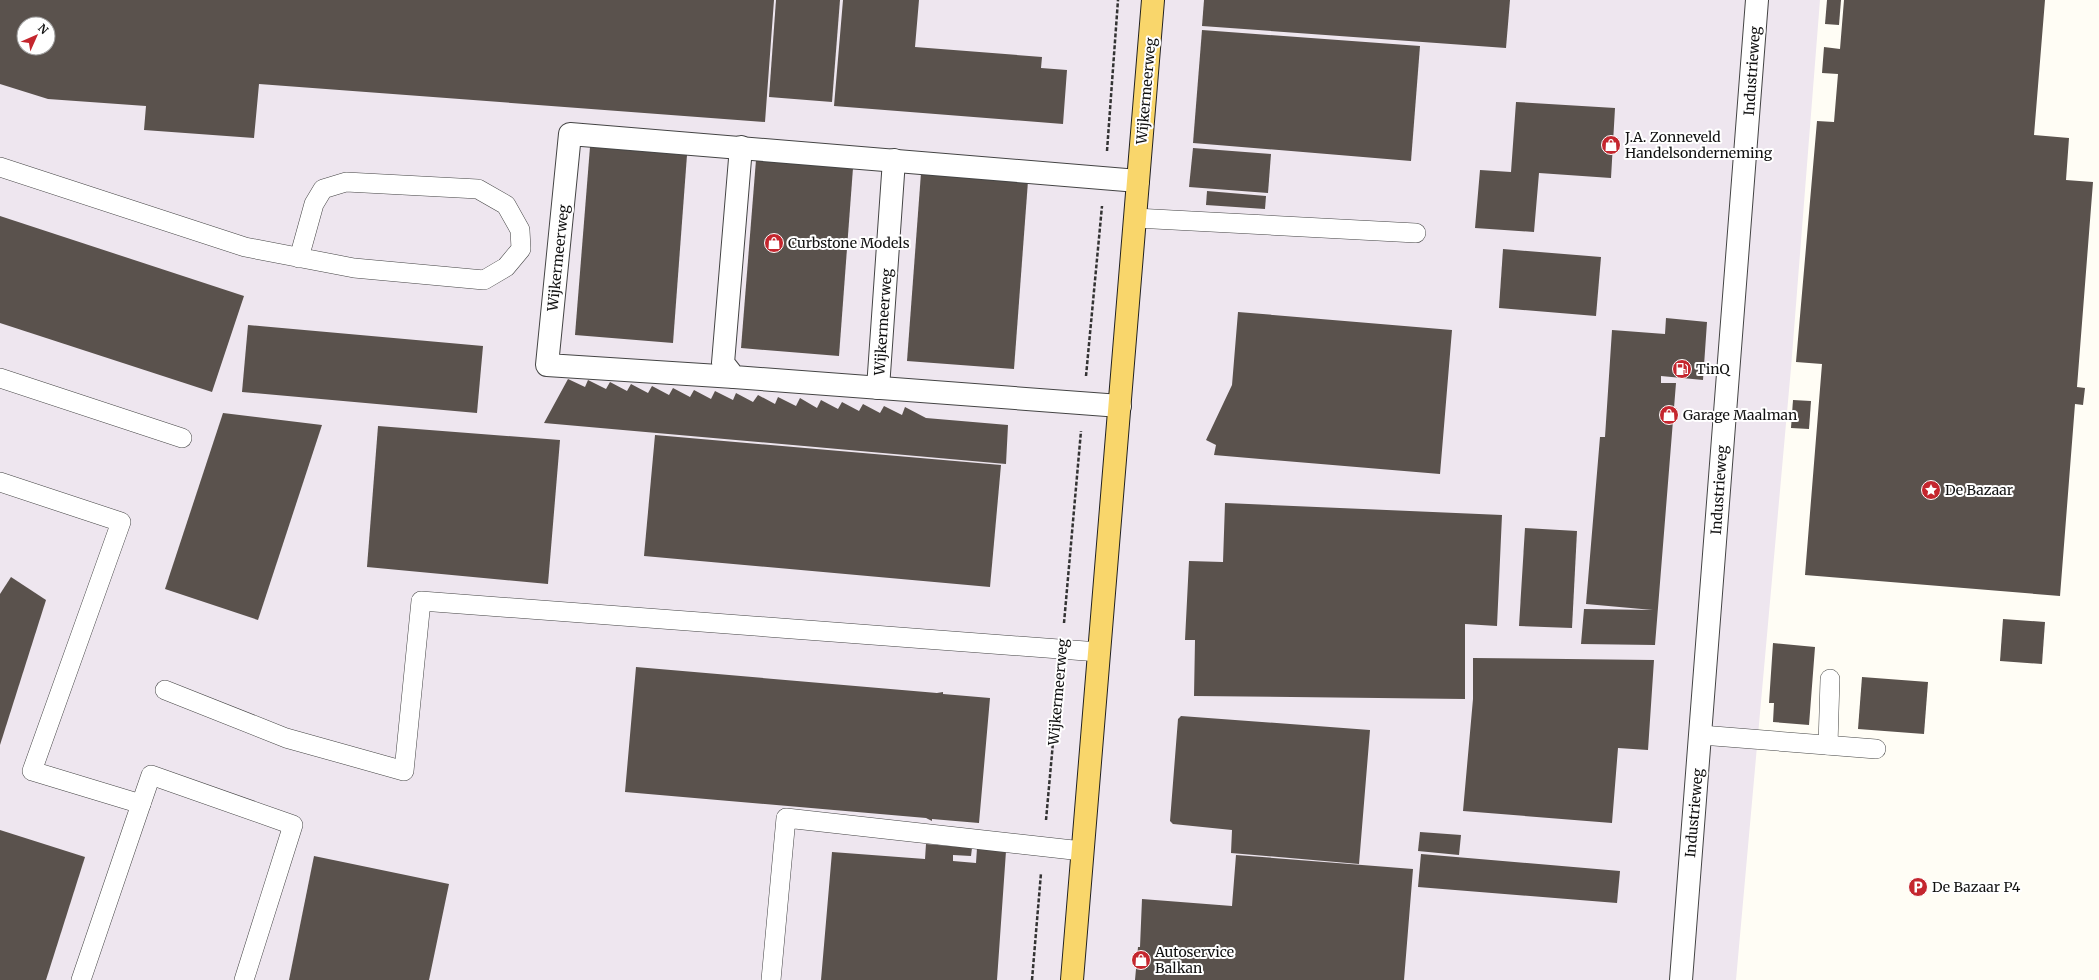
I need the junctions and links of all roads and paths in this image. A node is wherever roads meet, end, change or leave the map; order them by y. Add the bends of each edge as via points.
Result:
1 (1118, 0) edge
2 (1153, 0) edge
3 (1757, 0) edge
4 (741, 147) junction
5 (894, 160) junction
6 (0, 167) edge
7 (1104, 178) junction
8 (1138, 181) junction
9 (1135, 218) junction
10 (1416, 233) dead end
11 (298, 258) junction
12 (734, 377) junction
13 (0, 378) edge
14 (878, 388) junction
15 (1084, 404) junction
16 (1120, 406) junction
17 (182, 438) dead end
18 (0, 482) edge
19 (1062, 650) junction
20 (1099, 652) junction
21 (1830, 680) dead end
22 (165, 690) dead end
23 (1701, 735) junction
24 (1828, 745) junction
25 (1876, 749) dead end
26 (141, 804) junction
27 (1044, 847) junction
28 (1082, 851) junction
29 (81, 980) edge
30 (244, 980) edge
31 (771, 980) edge
32 (1032, 980) edge
33 (1072, 980) edge
34 (1681, 980) edge

1 - 7 path, Wijkermeerweg
2 - 8 main road, Wijkermeerweg
3 - 23 street, Industrieweg
4 - 5 street, Wijkermeerweg
4 - 12 street via 723,363
4 - 12 street, Wijkermeerweg via 570,134 547,366
5 - 7 street, Wijkermeerweg
5 - 14 street, Wijkermeerweg
6 - 11 lane via 245,247
7 - 8 street, Wijkermeerweg
7 - 15 path, Wijkermeerweg
8 - 9 main road, Wijkermeerweg
9 - 10 lane
9 - 16 main road, Wijkermeerweg
11 - 11 lane via 354,268 484,280 506,267 521,249 520,230 506,205 478,188 346,182 323,189 314,204
12 - 14 street, Wijkermeerweg
13 - 17 lane
14 - 15 street, Wijkermeerweg
15 - 16 street, Wijkermeerweg
15 - 19 path, Wijkermeerweg
16 - 20 main road, Wijkermeerweg
18 - 26 lane via 122,522 32,771
19 - 20 lane
19 - 22 lane via 421,601 404,771 286,738
19 - 27 path, Wijkermeerweg
20 - 28 main road, Wijkermeerweg
21 - 24 lane
23 - 24 lane
23 - 34 street, Industrieweg
24 - 25 lane
26 - 29 lane
26 - 30 lane via 151,775 293,825
27 - 28 lane
27 - 31 lane via 786,818
27 - 32 path, Wijkermeerweg
28 - 33 main road, Wijkermeerweg

